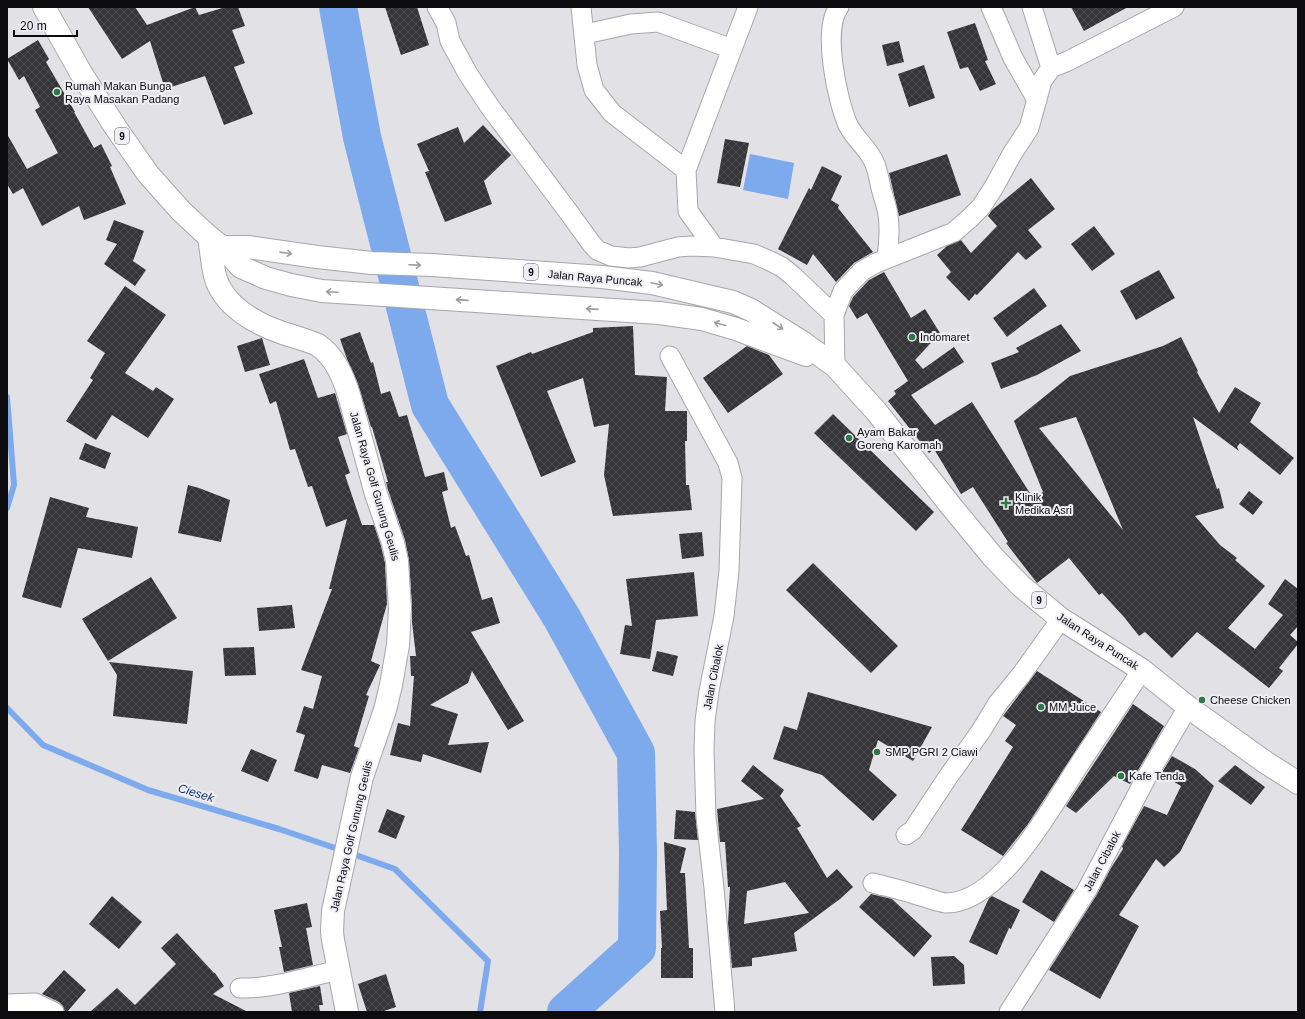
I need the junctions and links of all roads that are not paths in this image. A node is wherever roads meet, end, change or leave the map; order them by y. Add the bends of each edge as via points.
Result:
1 (44, 7) edge
2 (437, 7) edge
3 (581, 7) edge
4 (748, 7) edge
5 (840, 7) edge
6 (991, 7) edge
7 (1032, 7) edge
8 (1174, 7) edge
9 (585, 34) junction
10 (732, 49) junction
11 (1052, 68) junction
12 (1037, 100) junction
13 (686, 170) junction
14 (216, 242) junction
15 (714, 247) junction
16 (244, 257) junction
17 (888, 257) junction
18 (834, 315) junction
19 (799, 347) junction
20 (670, 356) dead end
21 (832, 364) junction
22 (1061, 618) junction
23 (1142, 670) junction
24 (1188, 707) junction
25 (1298, 783) edge
26 (906, 835) dead end
27 (873, 883) dead end
28 (339, 970) junction
29 (240, 988) dead end
30 (7, 1004) edge
31 (54, 1012) edge
32 (347, 1012) edge
33 (724, 1012) edge
34 (1009, 1012) edge

1 - 14 main road, 9 via 81,73 148,174 181,211
2 - 15 street via 446,23 450,41 468,74 597,250 611,256 629,258 678,247
3 - 9 street
4 - 10 street
5 - 17 street via 831,29 838,90 848,125 874,161 877,170 888,214
6 - 12 street via 1013,58
7 - 11 street
8 - 11 street
9 - 10 street via 631,24 658,22
9 - 13 street via 587,65 594,90 612,113
10 - 13 street
11 - 12 street via 1042,81
12 - 17 street via 1029,128 981,207 954,232
13 - 15 street via 688,211
14 - 16 main road, Jalan Raya Puncak / 9
14 - 28 main road, Jalan Raya Golf Gunung Geulis via 215,276 219,286 233,304 249,318 261,324 318,345 332,358 349,395 397,561 400,608 398,645 385,710 362,777 333,911 332,931
15 - 18 street via 754,254 782,267
19 -> 16 main road, Jalan Raya Puncak / 9 via 702,319 651,313 322,291 266,278
16 -> 19 main road, Jalan Raya Puncak / 9 via 317,257 372,263 602,277 652,283 733,302 751,310
17 - 18 street via 862,271 852,281 843,291
18 - 21 street
19 - 21 main road, Jalan Raya Puncak / 9
20 - 33 street, Jalan Cibalok via 728,463 732,478 728,591 709,691 704,734 706,817
21 - 22 main road, Jalan Raya Puncak / 9 via 876,411 993,557 1021,586
22 - 23 main road, Jalan Raya Puncak / 9
22 - 26 street via 998,703 913,830
23 - 24 main road, Jalan Raya Puncak / 9
23 - 27 street via 1060,793 1045,820 1005,869 981,890 970,897 946,903
24 - 25 main road, Jalan Raya Puncak / 9
24 - 34 street, Jalan Cibalok via 1146,778 1087,890
28 - 29 street via 253,989
28 - 32 main road, Jalan Raya Golf Gunung Geulis
30 - 31 street via 35,1003

